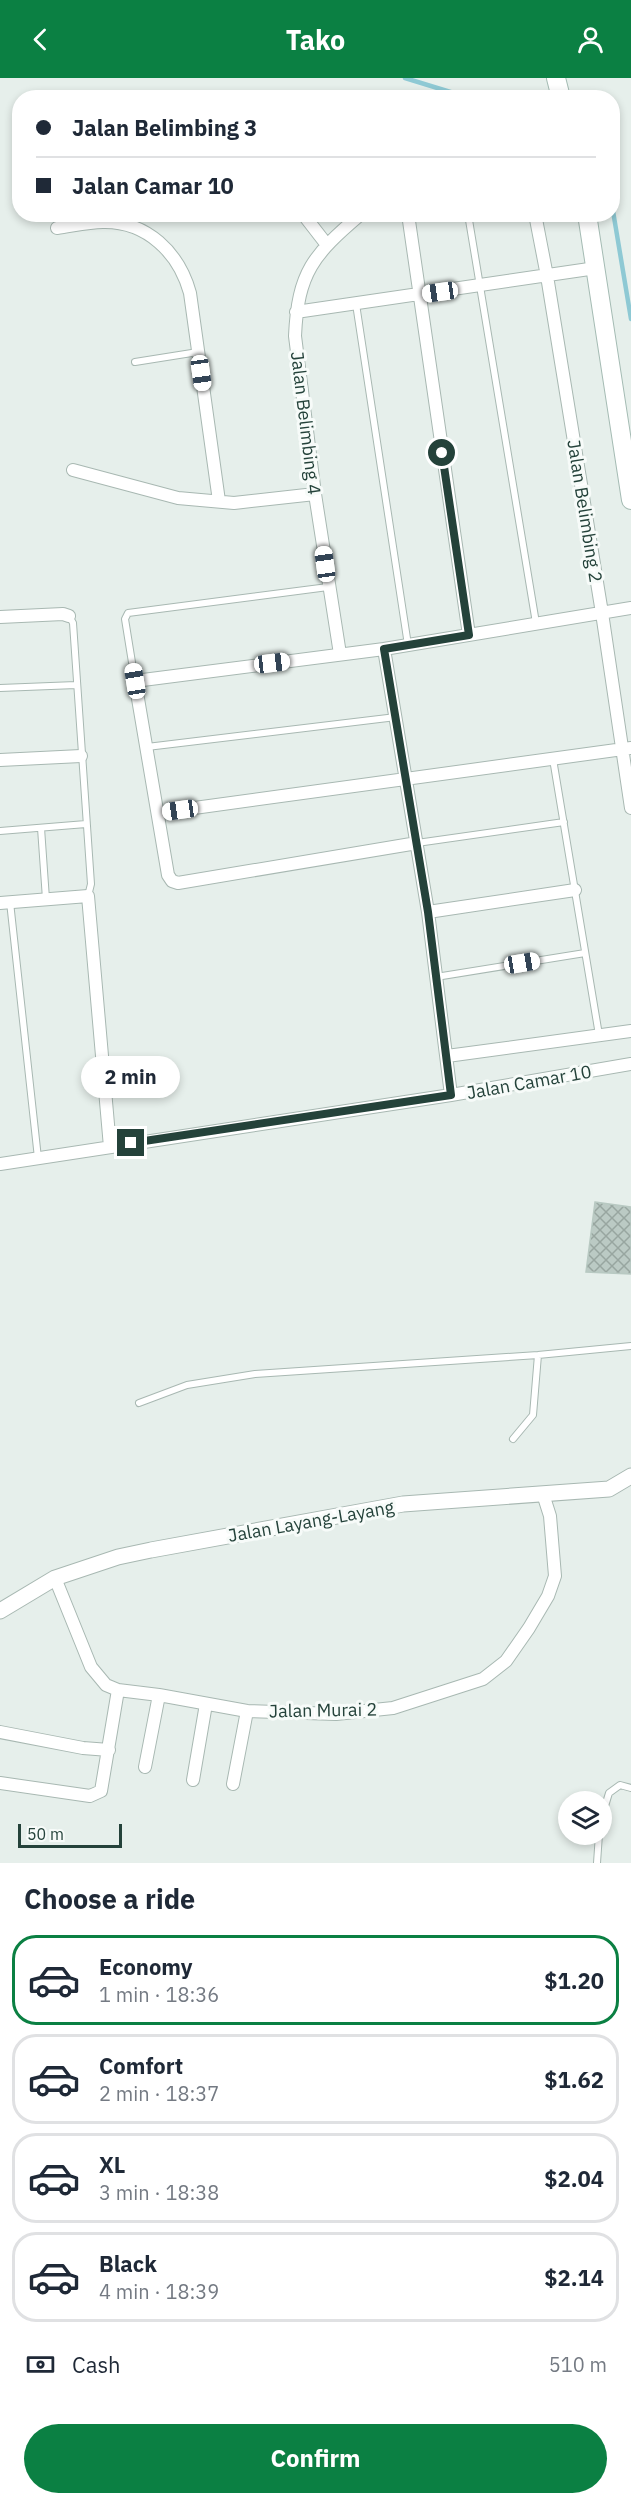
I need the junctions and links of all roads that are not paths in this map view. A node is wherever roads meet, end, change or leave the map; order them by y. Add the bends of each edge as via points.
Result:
1 (309, 222) edge
2 (352, 222) edge
3 (409, 222) edge
4 (469, 222) edge
5 (537, 222) edge
6 (588, 222) edge
7 (57, 228) dead end
8 (327, 244) junction
9 (596, 268) junction
10 (547, 276) junction
11 (480, 286) junction
12 (419, 295) junction
13 (356, 304) junction
14 (296, 312) junction
15 (198, 351) junction
16 (135, 362) dead end
17 (73, 470) dead end
18 (315, 494) junction
19 (631, 500) edge
20 (219, 501) junction
21 (328, 587) junction
22 (631, 608) edge
23 (602, 613) junction
24 (69, 616) joint
25 (0, 617) edge
26 (536, 624) junction
27 (469, 635) junction
28 (408, 645) junction
29 (384, 649) junction
30 (340, 654) junction
31 (135, 681) junction
32 (76, 685) junction
33 (0, 688) edge
34 (396, 717) junction
35 (147, 747) junction
36 (626, 749) edge
37 (81, 756) junction
38 (553, 759) junction
39 (0, 760) edge
40 (407, 779) junction
41 (631, 808) edge
42 (158, 813) junction
43 (564, 822) junction
44 (86, 824) junction
45 (40, 828) junction
46 (0, 831) edge
47 (417, 843) junction
48 (575, 890) junction
49 (88, 896) junction
50 (46, 899) junction
51 (5, 903) edge
52 (428, 912) junction
53 (585, 953) junction
54 (436, 977) junction
55 (631, 1031) edge
56 (599, 1035) junction
57 (447, 1056) junction
58 (631, 1064) edge
59 (451, 1095) junction
60 (110, 1147) junction
61 (38, 1159) junction
62 (0, 1164) edge
63 (631, 1346) edge
64 (538, 1355) junction
65 (139, 1403) dead end
66 (513, 1439) dead end
67 (631, 1476) edge
68 (543, 1494) junction
69 (55, 1578) junction
70 (0, 1611) edge
71 (118, 1690) junction
72 (159, 1695) junction
73 (206, 1704) junction
74 (247, 1711) junction
75 (0, 1732) edge
76 (109, 1750) junction
77 (145, 1767) dead end
78 (193, 1780) dead end
79 (0, 1783) edge
80 (233, 1784) dead end
81 (631, 1788) edge
82 (612, 1791) edge
83 (598, 1845) edge
84 (597, 1863) edge

1 - 8 street
2 - 8 street, Jalan Belimbing 4
3 - 12 street
4 - 11 lane
5 - 10 street, Jalan Belimbing 2
6 - 9 main road
7 - 15 street via 104,222 130,225 167,248 186,277
8 - 14 street, Jalan Belimbing 4 via 309,268
9 - 10 street
9 - 19 main road
10 - 11 street
10 - 23 street, Jalan Belimbing 2
11 - 12 street
11 - 26 lane
12 - 13 street
12 - 27 street
13 - 14 street
13 - 28 lane
14 - 18 street, Jalan Belimbing 4 via 295,336
15 - 16 lane
15 - 20 street
17 - 20 street via 178,498
18 - 20 street via 234,503
18 - 21 street, Jalan Belimbing 4
21 - 30 street, Jalan Belimbing 4
21 - 31 lane via 128,614 125,619
22 - 23 street
23 - 26 street
23 - 36 street, Jalan Belimbing 2
24 - 25 street
24 - 32 lane via 73,623
26 - 27 street
27 - 28 street
28 - 29 street
29 - 30 street
29 - 34 street
30 - 31 street
31 - 35 street
32 - 33 lane
32 - 37 lane
34 - 35 lane
34 - 40 street
35 - 42 street
36 - 38 street
36 - 41 street, Jalan Belimbing 2
37 - 39 street
37 - 44 lane
38 - 40 street
38 - 43 lane
40 - 42 street
40 - 47 street
42 - 47 street via 168,875 178,883
43 - 47 lane
43 - 48 lane
44 - 45 lane
44 - 49 lane via 91,884
45 - 46 lane
45 - 50 lane
47 - 52 street
48 - 52 street
48 - 53 lane
49 - 50 street
49 - 60 street
50 - 51 street
51 - 61 lane
52 - 54 street
53 - 54 lane
53 - 56 lane
54 - 57 street
55 - 56 street
56 - 57 street
57 - 59 street
58 - 59 street, Jalan Camar 10
59 - 60 street, Jalan Camar 10
60 - 61 street, Jalan Camar 10
61 - 62 street, Jalan Camar 10
63 - 64 lane
64 - 65 lane via 255,1374 187,1385
64 - 66 lane via 532,1415
67 - 68 street, Jalan Layang-Layang via 609,1489
68 - 69 street, Jalan Layang-Layang via 403,1504 118,1557
68 - 74 street, Jalan Murai 2 via 550,1516 555,1576 529,1629 506,1661 483,1679 393,1708 336,1714
69 - 70 street, Jalan Layang-Layang
69 - 71 street, Jalan Murai 2 via 91,1667 106,1685
71 - 72 street, Jalan Murai 2
71 - 76 street
72 - 73 street, Jalan Murai 2
72 - 77 street
73 - 74 street, Jalan Murai 2
73 - 78 street
74 - 80 street
75 - 76 street
76 - 79 street via 101,1791 93,1796
81 - 82 lane via 620,1785
83 - 84 lane

